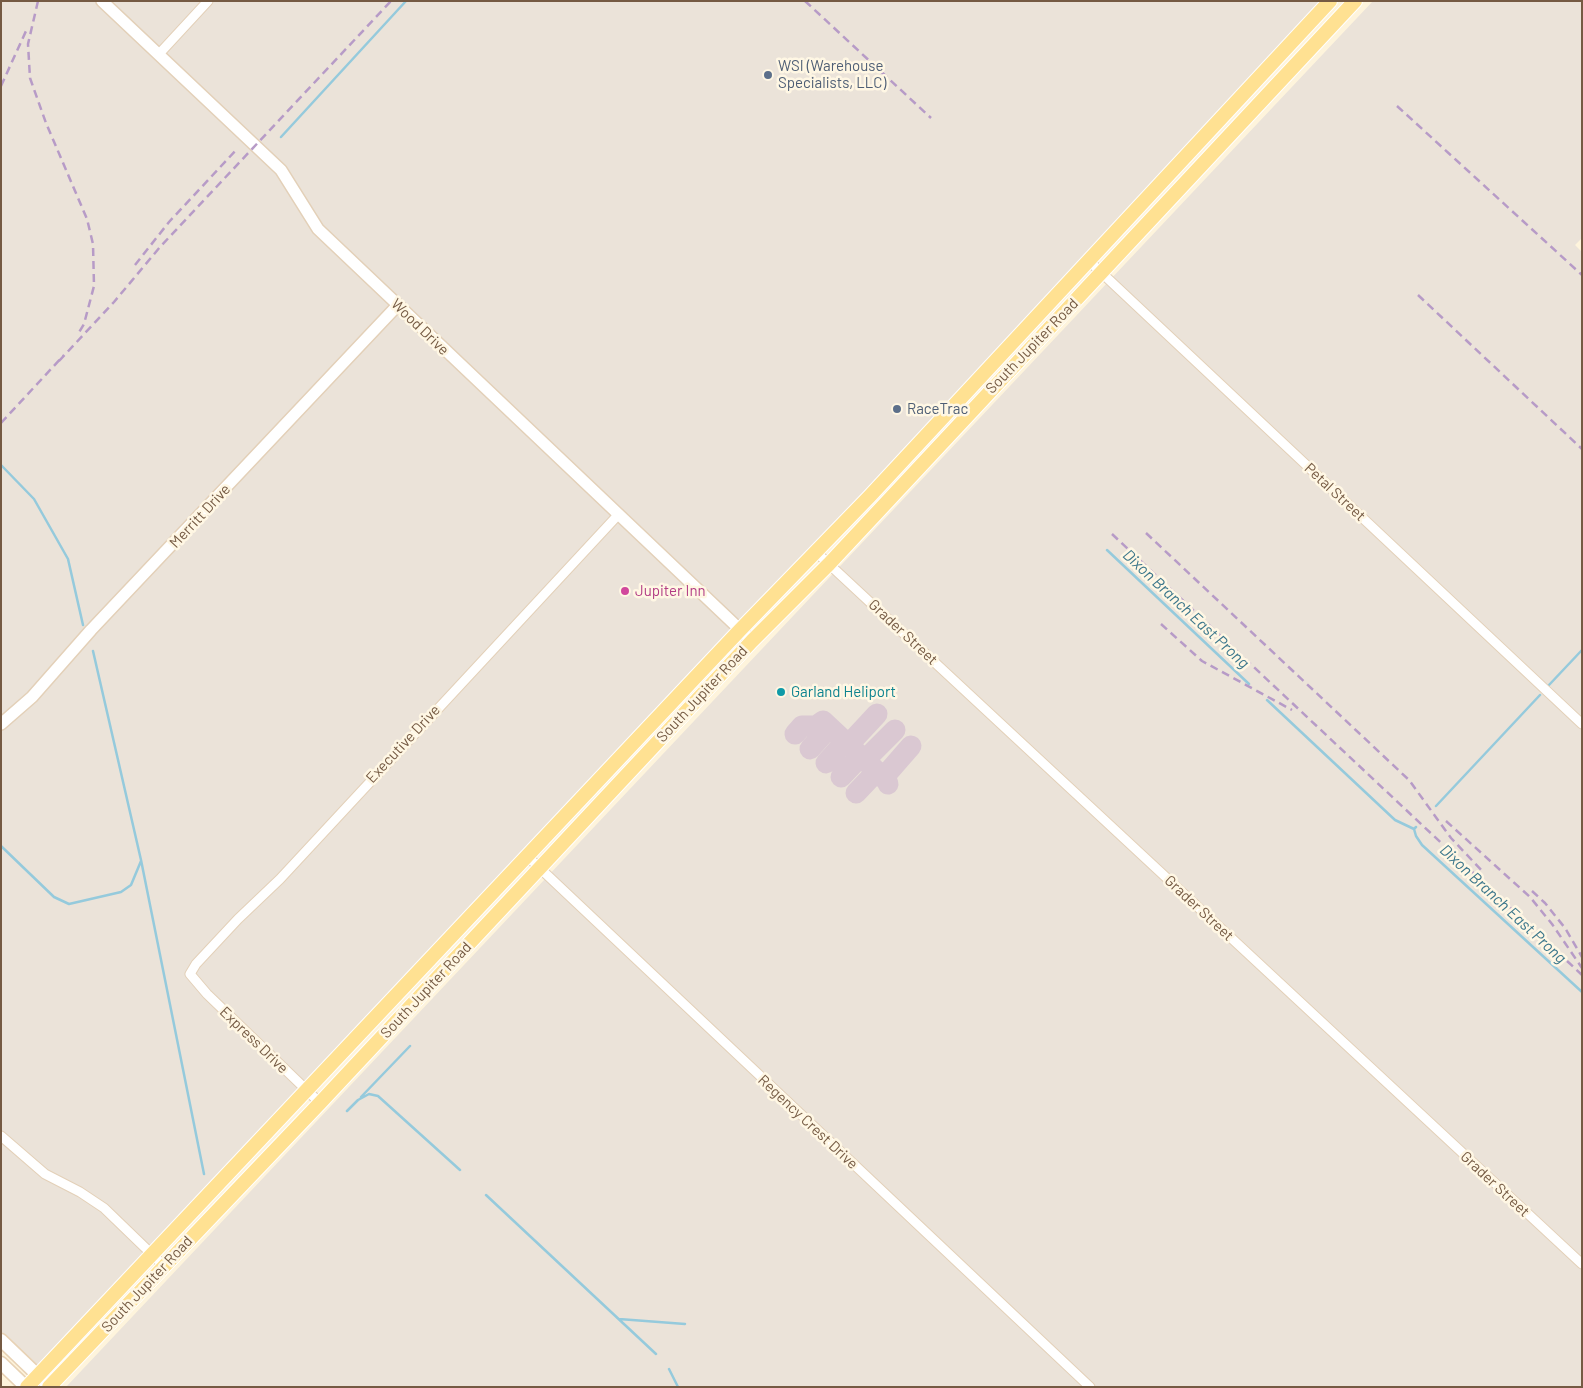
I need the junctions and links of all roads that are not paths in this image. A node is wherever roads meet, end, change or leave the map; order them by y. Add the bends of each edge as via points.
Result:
1 (102, 1) edge
2 (208, 1) edge
3 (1355, 1) edge
4 (1329, 2) edge
5 (1341, 16) junction
6 (158, 54) junction
7 (1236, 102) junction
8 (1248, 114) junction
9 (1171, 171) junction
10 (1185, 183) junction
11 (1088, 260) junction
12 (1102, 272) junction
13 (397, 306) junction
14 (618, 515) junction
15 (817, 553) junction
16 (829, 564) junction
17 (740, 630) junction
18 (752, 641) junction
19 (1, 724) edge
20 (1582, 724) edge
21 (527, 856) junction
22 (539, 867) junction
23 (190, 974) joint
24 (392, 1000) junction
25 (405, 1013) junction
26 (307, 1090) junction
27 (320, 1103) junction
28 (1, 1136) edge
29 (151, 1254) junction
30 (1582, 1264) edge
31 (164, 1265) junction
32 (1, 1340) edge
33 (1, 1363) edge
34 (38, 1375) junction
35 (26, 1387) edge
36 (49, 1387) edge
37 (1090, 1387) edge

1 - 6 street, Wood Drive
2 - 6 street
3 - 5 main road, South Jupiter Road
4 - 5 main road
4 - 7 main road, South Jupiter Road
5 - 8 main road, South Jupiter Road
6 - 13 street, Wood Drive via 281,170 318,229
7 - 8 main road
7 - 9 main road, South Jupiter Road
8 - 10 main road, South Jupiter Road
9 - 10 main road
9 - 11 main road, South Jupiter Road
10 - 12 main road, South Jupiter Road
11 - 12 street, Petal Street
11 - 15 main road, South Jupiter Road
12 - 16 main road, South Jupiter Road
12 - 20 street, Petal Street
13 - 14 street, Wood Drive
13 - 19 street, Merritt Drive via 91,630 32,697
14 - 17 street, Wood Drive
14 - 23 street, Executive Drive
15 - 16 street, Grader Street
15 - 17 main road, South Jupiter Road
16 - 18 main road, South Jupiter Road
16 - 30 street, Grader Street
17 - 18 street, Wood Drive
17 - 21 main road, South Jupiter Road
18 - 22 main road, South Jupiter Road
21 - 22 street, Regency Crest Drive
21 - 24 main road, South Jupiter Road
22 - 25 main road, South Jupiter Road
22 - 37 street, Regency Crest Drive
23 - 26 street, Express Drive
24 - 25 main road
24 - 26 main road, South Jupiter Road
25 - 27 main road, South Jupiter Road
26 - 27 street, Express Drive
26 - 29 main road, South Jupiter Road
27 - 31 main road, South Jupiter Road
28 - 29 street via 45,1174 104,1208
29 - 31 street
29 - 34 main road, South Jupiter Road
31 - 36 main road, South Jupiter Road
32 - 34 main road
33 - 35 main road
34 - 35 main road, South Jupiter Road
34 - 36 main road

